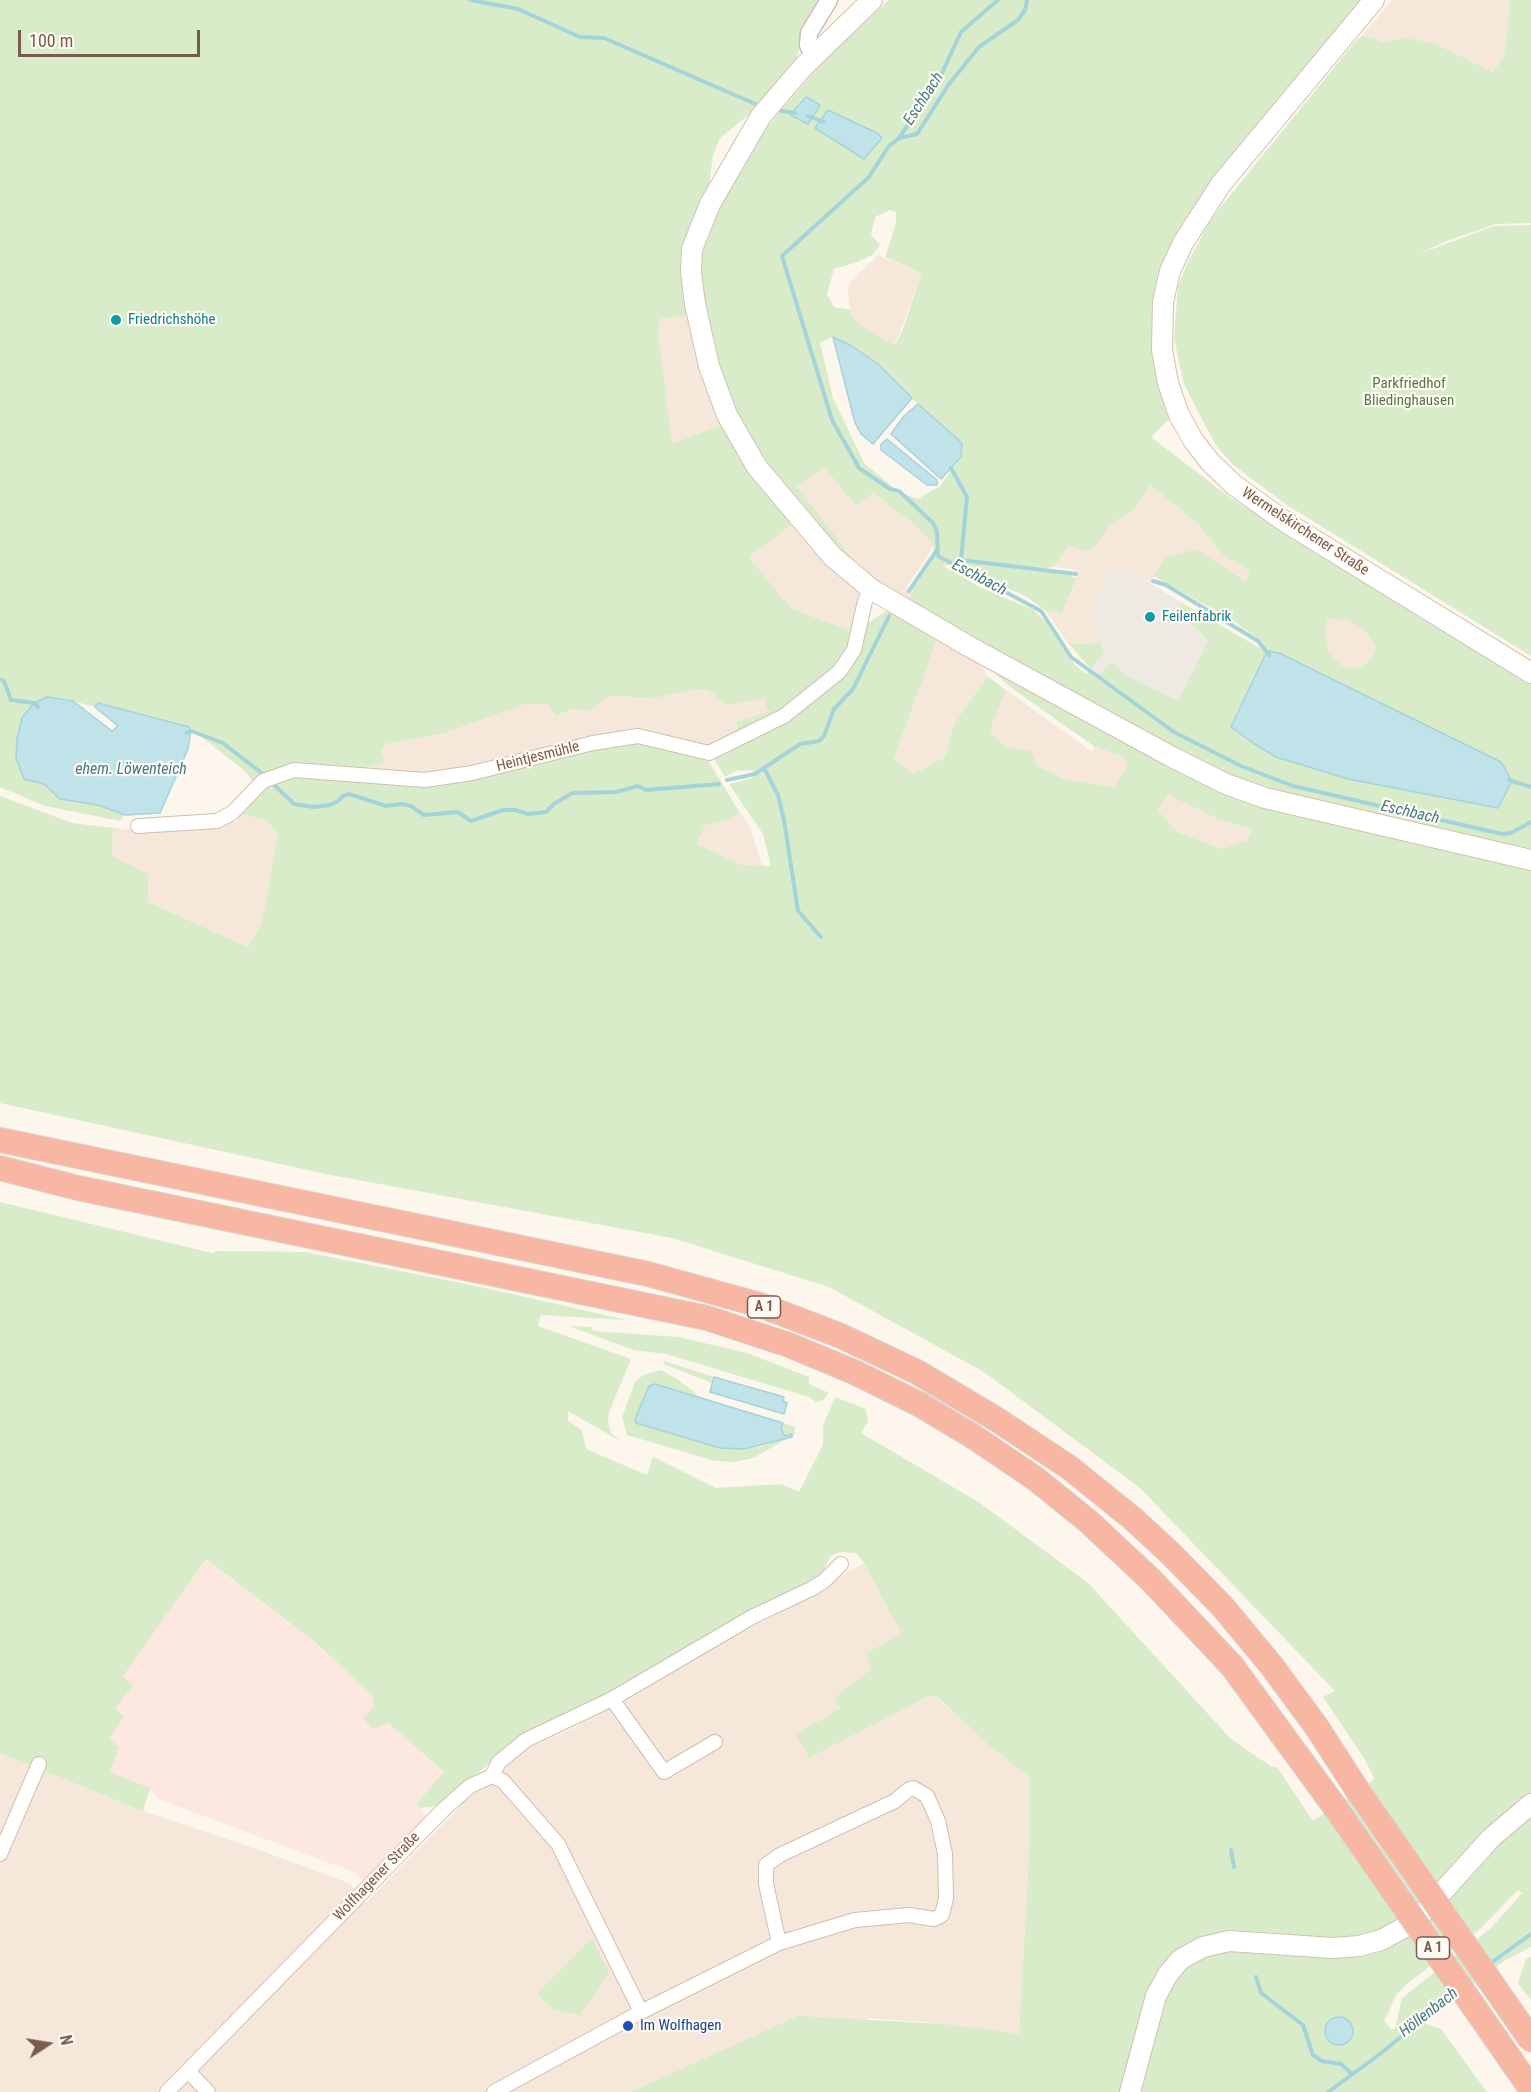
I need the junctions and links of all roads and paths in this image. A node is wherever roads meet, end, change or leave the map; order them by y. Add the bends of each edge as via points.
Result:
1 (829, 0) edge
2 (872, 0) edge
3 (1374, 0) edge
4 (813, 56) junction
5 (871, 589) junction
6 (1531, 673) edge
7 (138, 826) dead end
8 (1531, 860) edge
9 (0, 1140) edge
10 (0, 1168) edge
11 (841, 1563) dead end
12 (612, 1700) junction
13 (715, 1742) dead end
14 (39, 1764) dead end
15 (492, 1776) junction
16 (1531, 1804) edge
17 (0, 1854) edge
18 (779, 1943) junction
19 (640, 2012) junction
20 (1531, 2040) edge
21 (188, 2071) junction
22 (1531, 2089) edge
23 (167, 2092) edge
24 (208, 2092) edge
25 (494, 2092) edge
26 (1130, 2092) edge

1 - 4 street via 808,38
2 - 4 main road
3 - 6 main road, Wermelskirchener Straße via 1221,184 1183,243 1170,271 1163,302 1162,350 1168,383 1179,416 1193,440 1234,485 1287,523
4 - 5 main road via 766,109 724,178 695,237 692,282 710,366 743,445 832,556
5 - 7 street, Heintjesmühle via 848,662 784,716 709,753 638,736 425,780 294,770 263,781 232,813 211,823
5 - 8 main road via 1172,757 1237,788 1286,804
9 - 20 highway, A 1, bridge via 648,1274 760,1305 841,1336 917,1372 1070,1468 1132,1518 1222,1606 1316,1726
10 - 22 highway, A 1, bridge via 78,1188 707,1318 854,1372 974,1437 1036,1479 1089,1522 1151,1580 1232,1666
11 - 12 street, Wolfhagener Straße via 812,1589 752,1617
12 - 13 street via 664,1772
12 - 15 street, Wolfhagener Straße via 526,1740 499,1762
14 - 17 street
15 - 19 street via 503,1781 558,1844
15 - 21 street, Wolfhagener Straße via 470,1786 443,1810
16 - 26 main road via 1491,1838 1427,1909 1381,1940 1340,1948 1229,1941 1203,1947 1184,1957 1168,1974 1156,1996
18 - 18 street via 855,1920 909,1915 934,1919 942,1915 946,1899 945,1854 938,1821 927,1796 913,1788 908,1790 895,1801 769,1862 764,1869
18 - 19 street
19 - 25 street
21 - 23 street, Wolfhagener Straße
21 - 24 street

